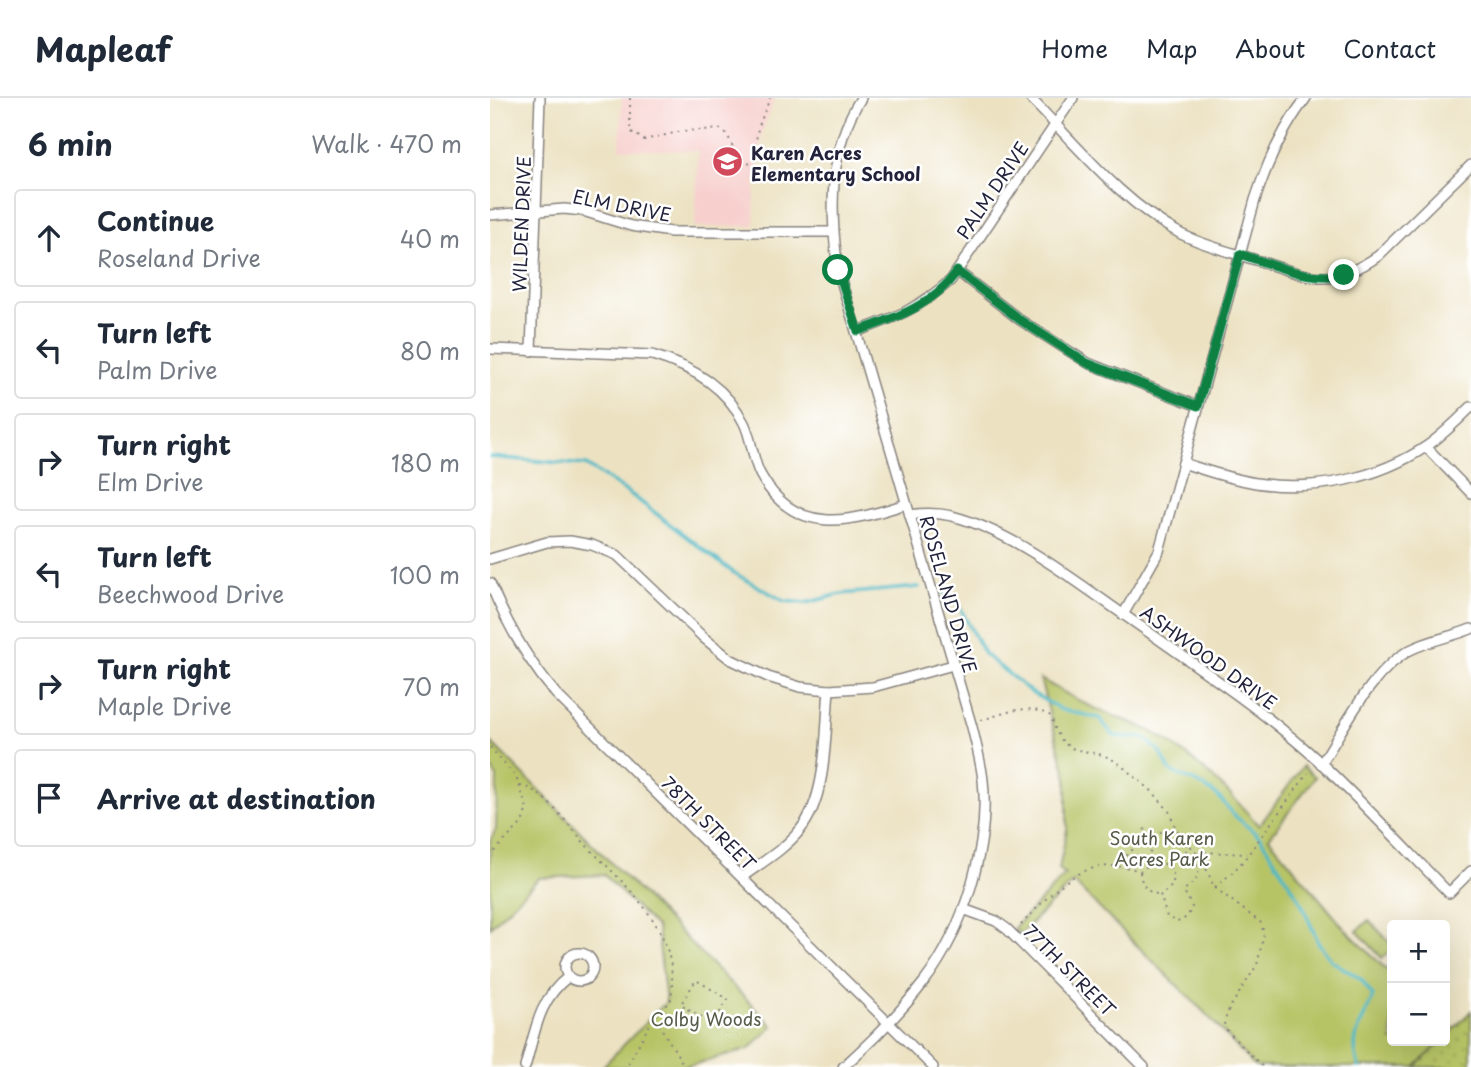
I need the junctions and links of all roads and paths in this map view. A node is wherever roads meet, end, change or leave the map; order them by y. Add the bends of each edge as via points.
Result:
1 (540, 98) edge
2 (630, 98) edge
3 (770, 98) edge
4 (861, 98) edge
5 (1030, 98) edge
6 (1073, 98) edge
7 (1306, 98) edge
8 (1055, 123) junction
9 (1471, 165) edge
10 (537, 212) junction
11 (490, 215) edge
12 (833, 232) junction
13 (1240, 254) junction
14 (957, 271) junction
15 (858, 331) junction
16 (490, 349) edge
17 (531, 351) junction
18 (1198, 406) junction
19 (1471, 407) edge
20 (1426, 447) junction
21 (1183, 463) junction
22 (1471, 493) edge
23 (906, 504) junction
24 (910, 515) junction
25 (490, 559) edge
26 (490, 583) edge
27 (1123, 615) junction
28 (1471, 629) edge
29 (953, 665) junction
30 (829, 690) junction
31 (979, 721) dead end
32 (490, 747) edge
33 (1321, 764) junction
34 (1308, 772) dead end
35 (520, 786) junction
36 (1142, 826) dead end
37 (1176, 830) junction
38 (1150, 833) junction
39 (1187, 844) junction
40 (1186, 850) junction
41 (1249, 853) junction
42 (1198, 854) junction
43 (490, 856) edge
44 (1153, 861) junction
45 (1116, 867) junction
46 (1170, 867) junction
47 (1140, 871) junction
48 (1471, 871) edge
49 (742, 877) junction
50 (1214, 887) junction
51 (1160, 894) junction
52 (964, 909) junction
53 (1021, 925) dead end
54 (568, 977) dead end
55 (662, 1009) junction
56 (688, 1009) junction
57 (654, 1017) junction
58 (888, 1022) junction
59 (525, 1067) edge
60 (626, 1067) edge
61 (685, 1067) edge
62 (843, 1067) edge
63 (933, 1067) edge
64 (1144, 1067) edge
65 (1263, 1067) edge

1 - 10 street, WILDEN DRIVE
2 - 3 path via 630,131 639,139 722,129 739,160 747,165 753,160 758,128
4 - 12 street, ROSELAND DRIVE via 836,165
5 - 8 street
6 - 8 street, PALM DRIVE
7 - 13 street via 1266,167
8 - 13 street via 1142,209 1184,235
8 - 14 street, PALM DRIVE
9 - 13 street via 1378,256 1344,275 1308,277
10 - 11 street, ELM DRIVE
10 - 12 street, ELM DRIVE via 583,211 671,232
10 - 17 street, WILDEN DRIVE
12 - 15 street, ROSELAND DRIVE via 838,270
13 - 18 street
14 - 15 street, PALM DRIVE via 928,301
14 - 18 street via 1028,326 1087,363
15 - 23 street, ROSELAND DRIVE
16 - 17 street
17 - 23 street via 652,355 699,374 719,390 744,423 759,472 771,491 782,504 807,517 849,520
18 - 21 street
19 - 20 street
20 - 21 street via 1373,472 1323,484 1254,483
20 - 22 street
21 - 27 street via 1159,551
23 - 24 street, ROSELAND DRIVE
24 - 27 street, ASHWOOD DRIVE via 951,516 994,533
24 - 29 street, ROSELAND DRIVE
25 - 30 street via 547,542 592,545 617,555 730,659 779,681
26 - 49 street, 78TH STREET via 517,642 556,694
27 - 33 street, ASHWOOD DRIVE via 1252,706
28 - 33 street via 1419,646 1389,666
29 - 30 street via 873,687
29 - 52 street, ROSELAND DRIVE via 976,744 984,796 978,856
30 - 49 street via 820,779 810,815 785,845
31 - 37 path via 1027,708 1051,716 1056,736 1064,744 1112,759 1153,792 1169,811
32 - 35 path
33 - 48 street, ASHWOOD DRIVE via 1449,893
34 - 41 path
35 - 43 path via 526,816
35 - 55 path via 539,795 570,825 653,920 670,962 671,998
36 - 38 path
37 - 38 path
37 - 39 path
38 - 44 path
38 - 45 path
39 - 40 path
39 - 42 path
40 - 46 path
40 - 51 path via 1198,869 1196,880 1184,891 1190,912 1182,920 1170,920
41 - 42 path
41 - 50 path
42 - 50 path
44 - 46 path
44 - 47 path
45 - 47 path
45 - 53 path via 1073,875
46 - 51 path via 1173,883
47 - 51 path via 1144,887
49 - 58 street, 78TH STREET
50 - 65 path via 1257,918 1264,929 1257,965 1224,1023
52 - 58 street, ROSELAND DRIVE via 941,957
52 - 64 street, 77TH STREET via 1007,929
54 - 59 street via 544,1003
55 - 56 path via 678,1016
55 - 57 path
56 - 56 path via 681,1004 696,980 728,999 713,1024
57 - 60 path
57 - 61 path
58 - 62 street, ROSELAND DRIVE
58 - 63 street, 78TH STREET

